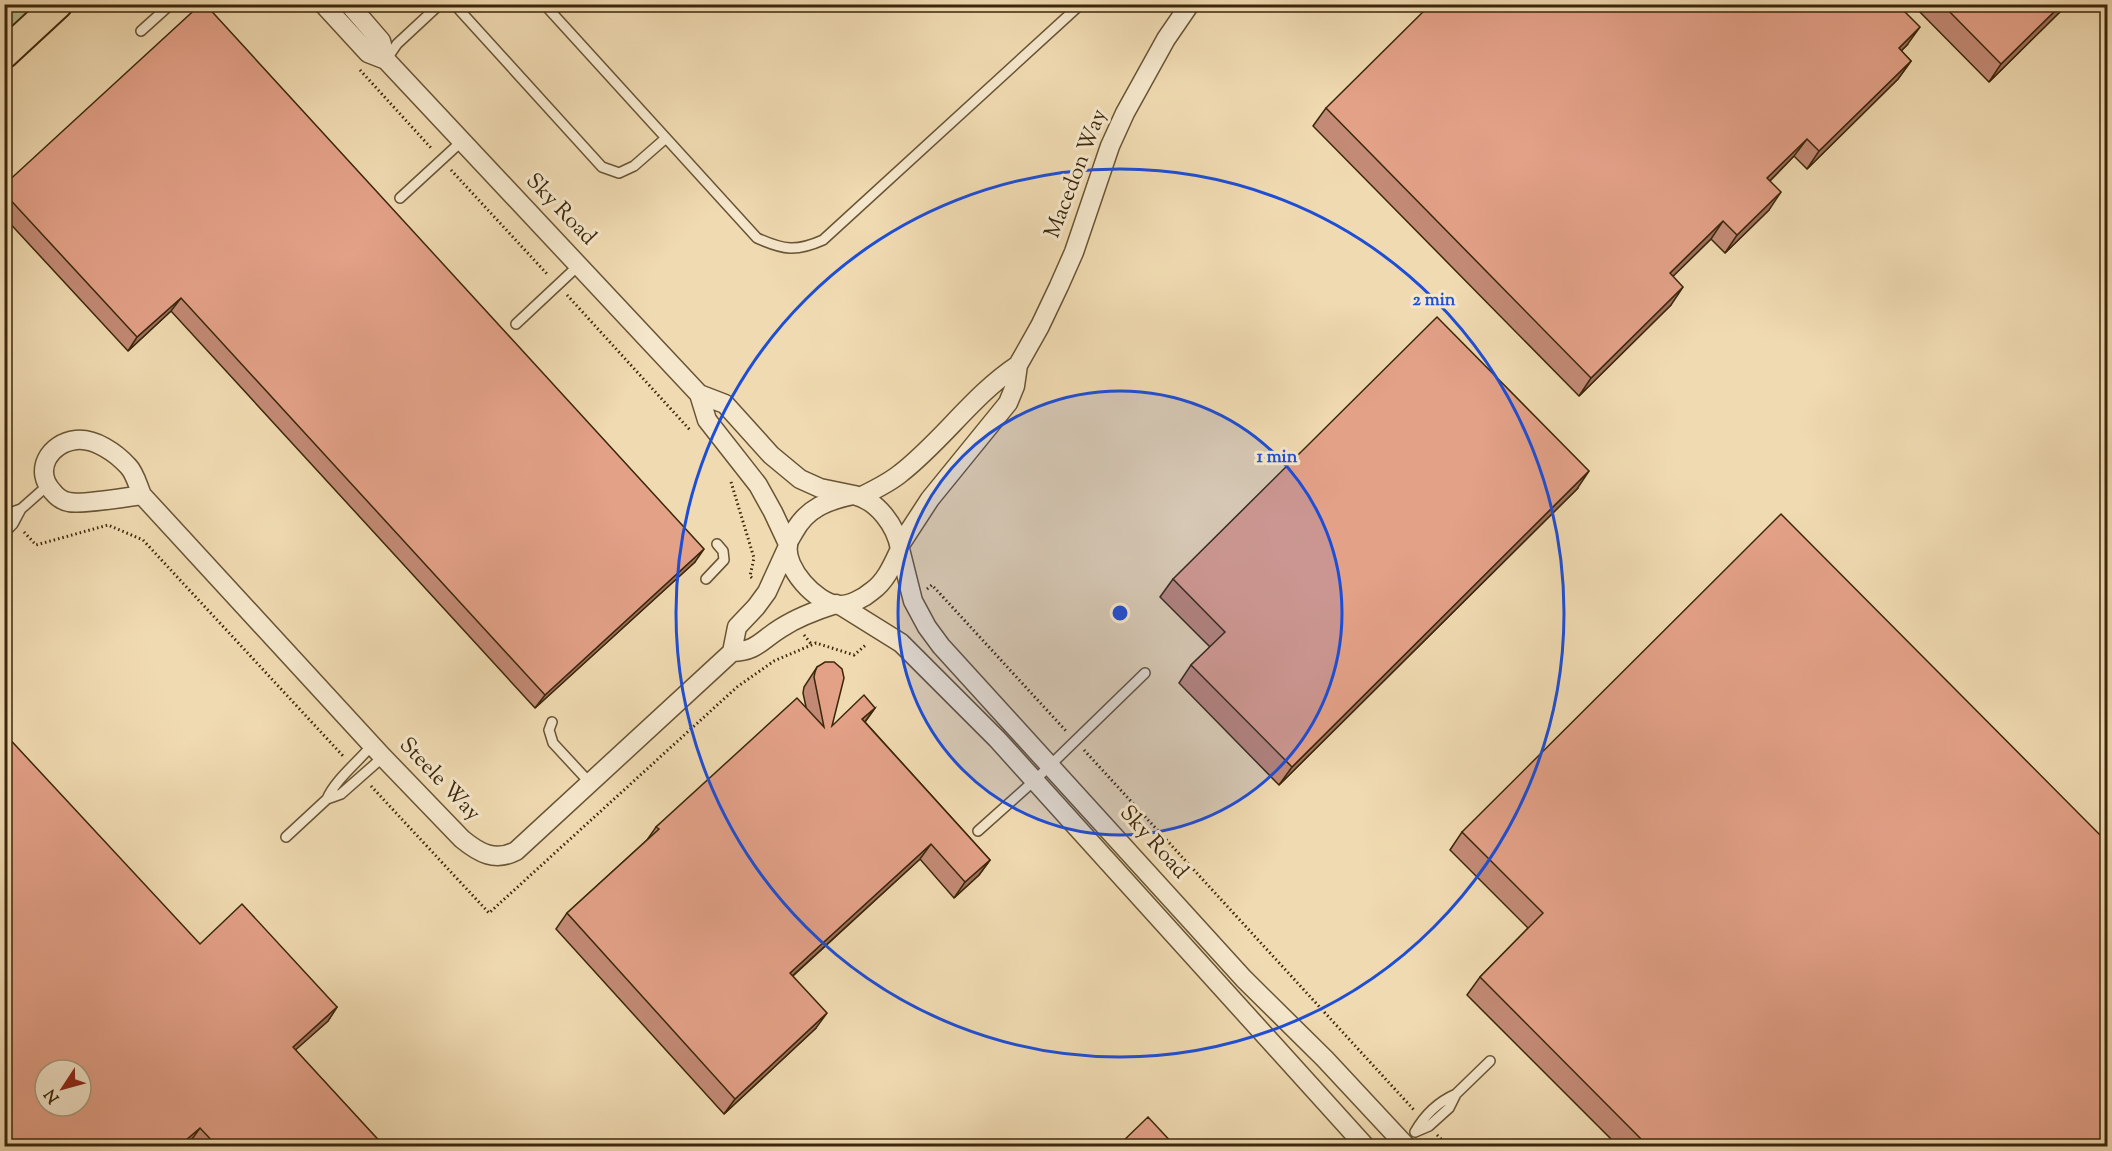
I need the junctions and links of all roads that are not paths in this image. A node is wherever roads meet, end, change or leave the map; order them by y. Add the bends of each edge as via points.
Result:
1 (58, 4) edge
2 (171, 4) edge
3 (349, 4) edge
4 (440, 4) edge
5 (453, 4) edge
6 (544, 4) edge
7 (1081, 4) edge
8 (1190, 4) edge
9 (317, 11) edge
10 (141, 32) dead end
11 (4, 54) edge
12 (386, 60) junction
13 (666, 138) junction
14 (462, 141) junction
15 (400, 198) dead end
16 (579, 265) junction
17 (516, 324) dead end
18 (1018, 365) junction
19 (699, 394) junction
20 (47, 486) junction
21 (142, 495) junction
22 (857, 496) junction
23 (21, 509) junction
24 (4, 515) edge
25 (4, 533) edge
26 (717, 543) dead end
27 (788, 545) junction
28 (900, 547) junction
29 (706, 579) dead end
30 (838, 605) junction
31 (732, 652) junction
32 (1145, 673) dead end
33 (552, 722) dead end
34 (377, 751) junction
35 (1050, 766) junction
36 (1035, 780) junction
37 (590, 783) junction
38 (327, 800) junction
39 (978, 831) dead end
40 (286, 837) dead end
41 (1490, 1061) dead end
42 (1408, 1140) edge
43 (1365, 1146) edge

1 - 11 main road
2 - 10 lane
3 - 12 street, Sky Road via 381,41
4 - 12 lane via 397,44
5 - 13 lane via 602,167 619,173 634,166
6 - 13 lane
7 - 13 lane via 824,240 808,247 792,250 757,238
8 - 18 street, Macedon Way via 1125,113 1074,252
9 - 12 street, Sky Road via 368,53
12 - 14 street, Sky Road
14 - 15 lane
14 - 16 street, Sky Road
16 - 17 lane
16 - 19 street, Sky Road
18 - 22 street, Macedon Way via 1002,375 899,474
18 - 28 street, Macedon Way via 1008,403 930,499
19 - 22 street, Sky Road via 724,404 771,455 800,479
19 - 27 street, Sky Road via 706,420 758,485
20 - 21 street via 69,503
20 - 21 street, Steele Way via 44,465 49,454 60,444 77,440 109,450 130,467
20 - 23 lane
21 - 34 street, Steele Way
22 - 27 street via 835,499 811,510
22 - 28 street via 870,502 886,518
23 - 24 lane
23 - 25 lane
26 - 29 lane via 724,560
27 - 30 street via 799,578 816,595
27 - 31 street via 767,592 737,627
28 - 30 street via 871,593
28 - 35 street, Sky Road via 913,602 927,627
30 - 31 street, Steele Way via 794,621 748,651
30 - 36 street, Sky Road via 901,643
31 - 37 street, Steele Way
32 - 35 lane
33 - 37 lane via 549,730 553,743
34 - 37 street, Steele Way via 462,839 492,856 516,851
34 - 38 lane via 332,787
34 - 38 lane via 362,776
35 - 36 lane
35 - 42 street, Sky Road via 1244,979
36 - 39 lane
36 - 43 street, Sky Road
38 - 40 lane
41 - 42 lane via 1456,1094 1449,1108 1426,1122

